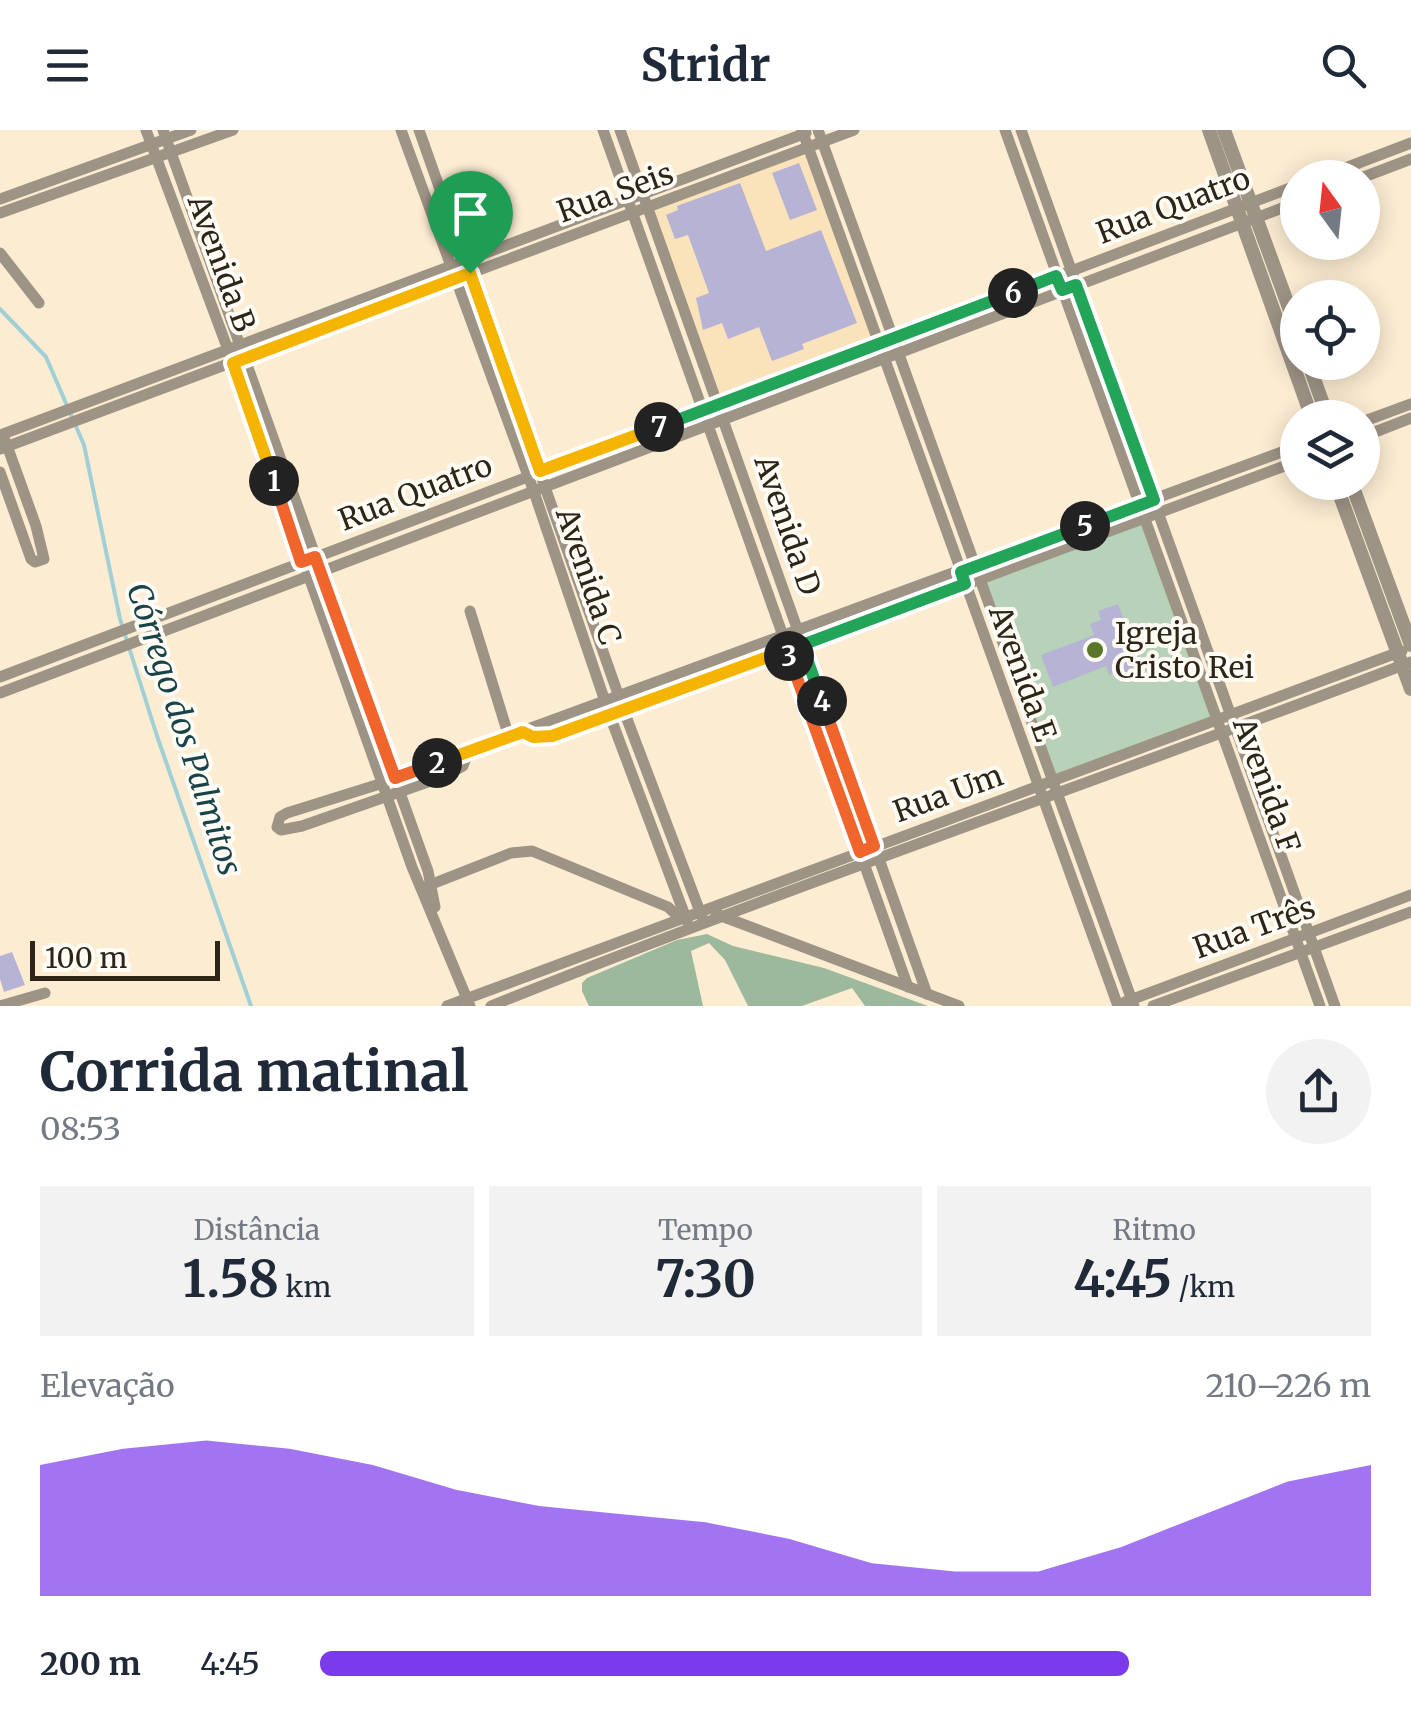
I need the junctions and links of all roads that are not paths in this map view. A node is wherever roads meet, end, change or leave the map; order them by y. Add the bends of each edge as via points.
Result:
1 (146, 130) edge
2 (191, 130) edge
3 (233, 130) edge
4 (401, 130) edge
5 (419, 130) edge
6 (603, 130) edge
7 (620, 130) edge
8 (854, 130) edge
9 (1005, 130) edge
10 (1020, 130) edge
11 (1209, 130) edge
12 (1224, 130) edge
13 (812, 133) edge
14 (165, 134) edge
15 (1411, 143) edge
16 (151, 145) junction
17 (808, 148) junction
18 (172, 152) junction
19 (156, 158) junction
20 (1411, 159) edge
21 (1375, 160) edge
22 (1380, 171) edge
23 (642, 192) junction
24 (1280, 195) edge
25 (627, 198) junction
26 (0, 200) edge
27 (646, 206) junction
28 (1280, 206) edge
29 (632, 211) junction
30 (0, 213) edge
31 (1247, 213) junction
32 (1202, 221) junction
33 (1208, 236) junction
34 (0, 253) edge
35 (465, 260) junction
36 (449, 266) junction
37 (1070, 271) junction
38 (470, 273) junction
39 (1056, 276) junction
40 (454, 279) junction
41 (1076, 285) junction
42 (1062, 290) junction
43 (39, 303) dead end
44 (1280, 306) edge
45 (892, 339) junction
46 (242, 344) junction
47 (879, 344) junction
48 (228, 350) junction
49 (898, 354) junction
50 (247, 358) junction
51 (884, 359) junction
52 (233, 363) junction
53 (1411, 404) edge
54 (517, 405) junction
55 (719, 405) junction
56 (88, 410) junction
57 (704, 410) junction
58 (504, 411) junction
59 (1380, 415) edge
60 (1411, 418) edge
61 (725, 420) junction
62 (710, 426) junction
63 (1380, 429) edge
64 (2, 438) edge
65 (1280, 454) edge
66 (1280, 467) edge
67 (0, 472) edge
68 (534, 473) junction
69 (289, 483) junction
70 (276, 488) junction
71 (540, 490) junction
72 (1344, 500) edge
73 (1356, 500) edge
74 (1156, 506) junction
75 (1142, 512) junction
76 (1363, 536) junction
77 (315, 557) junction
78 (301, 562) junction
79 (320, 571) junction
80 (977, 572) junction
81 (307, 576) junction
82 (963, 578) junction
83 (470, 610) dead end
84 (798, 632) junction
85 (782, 637) junction
86 (802, 645) junction
87 (787, 650) junction
88 (64, 652) junction
89 (1406, 655) edge
90 (70, 666) junction
91 (0, 676) edge
92 (1015, 679) junction
93 (1001, 684) junction
94 (1411, 690) edge
95 (0, 693) edge
96 (619, 697) junction
97 (606, 701) junction
98 (624, 711) junction
99 (610, 716) junction
100 (1233, 721) junction
101 (1219, 726) junction
102 (523, 732) junction
103 (509, 736) junction
104 (468, 752) junction
105 (389, 781) junction
106 (1052, 781) junction
107 (1038, 786) junction
108 (401, 793) junction
109 (1056, 794) junction
110 (387, 797) junction
111 (1043, 800) junction
112 (1075, 845) junction
113 (874, 846) junction
114 (1061, 850) junction
115 (860, 852) junction
116 (880, 860) junction
117 (865, 866) junction
118 (426, 886) junction
119 (1411, 896) edge
120 (1411, 912) edge
121 (708, 914) junction
122 (685, 922) junction
123 (1302, 936) junction
124 (1308, 950) junction
125 (908, 987) junction
126 (44, 993) dead end
127 (927, 994) junction
128 (469, 1002) edge
129 (1132, 1003) edge
130 (0, 1006) edge
131 (446, 1006) edge
132 (492, 1006) edge
133 (960, 1006) edge
134 (1117, 1006) edge
135 (1153, 1006) edge
136 (1320, 1006) edge
137 (1335, 1006) edge

1 - 16 street, Avenida B
2 - 14 street
3 - 18 street
4 - 36 street, Avenida C
5 - 35 street, Avenida C
6 - 25 street, Avenida D
7 - 23 street, Avenida D
8 - 13 street, Rua Seis
9 - 39 street, Avenida F
10 - 37 street, Avenida F
11 - 31 street
12 - 31 street
13 - 17 street, Avenida E
13 - 23 street, Rua Seis
13 - 45 street, Avenida E
14 - 16 street
14 - 18 street, Avenida B
15 - 21 street
16 - 19 street, Avenida B
16 - 26 street
17 - 27 street, Rua Seis
17 - 47 street, Avenida E
18 - 19 street
18 - 46 street, Avenida B
19 - 30 street
19 - 48 street, Avenida B
20 - 22 street
23 - 25 street, Rua Seis
23 - 27 street, Avenida D
24 - 31 street, Rua Quatro
25 - 29 street, Avenida D
25 - 35 street, Rua Seis
27 - 29 street, Rua Seis
27 - 55 street, Avenida D
28 - 31 street, Rua Quatro
29 - 38 street, Rua Seis
29 - 57 street, Avenida D
31 - 32 street, Rua Quatro
31 - 33 street, Rua Quatro
31 - 44 street
32 - 33 street
32 - 37 street, Rua Quatro
33 - 41 street, Rua Quatro
34 - 43 street
35 - 36 street, Rua Seis
35 - 38 street, Avenida C
36 - 40 street, Avenida C
36 - 46 street, Rua Seis
37 - 39 street, Rua Quatro
37 - 41 street, Avenida F
38 - 40 street, Rua Seis
38 - 54 street, Avenida C
39 - 42 street, Avenida F
39 - 45 street, Rua Quatro
40 - 50 street, Rua Seis
40 - 58 street, Avenida C
41 - 42 street, Rua Quatro
41 - 74 street, Avenida F
42 - 49 street, Rua Quatro
42 - 75 street, Avenida F
45 - 47 street, Rua Quatro
45 - 49 street, Avenida E
46 - 48 street, Rua Seis
46 - 50 street, Avenida B
47 - 51 street, Avenida E
47 - 55 street, Rua Quatro
48 - 52 street, Avenida B
48 - 56 street, Rua Seis
49 - 51 street, Rua Quatro
49 - 80 street, Avenida E
50 - 52 street, Rua Seis
50 - 69 street, Avenida B
51 - 61 street, Rua Quatro
51 - 82 street, Avenida E
52 - 56 street, Rua Seis
52 - 70 street, Avenida B
53 - 59 street
54 - 58 street
54 - 68 street, Avenida C
55 - 57 street, Rua Quatro
55 - 61 street, Avenida D
56 - 64 street, Rua Seis via 65,410
56 - 64 street, Rua Seis via 69,424
57 - 62 street, Avenida D
57 - 68 street, Rua Quatro
58 - 68 street, Avenida C
60 - 63 street
61 - 62 street, Rua Quatro
61 - 84 street, Avenida D
62 - 71 street, Rua Quatro
62 - 85 street, Avenida D
64 - 67 street via 44,559 30,556
65 - 74 street
66 - 74 street
68 - 71 street, Avenida C
68 - 77 street, Rua Quatro
69 - 70 street
69 - 77 street, Avenida B
70 - 78 street, Avenida B
71 - 79 street, Rua Quatro
71 - 96 street, Avenida C
71 - 97 street, Avenida C
72 - 76 street
73 - 76 street
74 - 75 street
74 - 100 street, Avenida F
75 - 80 street
75 - 101 street, Avenida F
76 - 89 street
77 - 78 street, Rua Quatro
77 - 79 street, Avenida B
78 - 81 street, Avenida B
78 - 88 street, Rua Quatro
79 - 81 street, Rua Quatro
79 - 105 street, Avenida B
80 - 82 street
80 - 92 street, Avenida E
81 - 90 street, Rua Quatro
81 - 105 street, Avenida B
82 - 84 street
82 - 86 street
82 - 93 street, Avenida E
83 - 103 street
84 - 85 street
84 - 86 street, Avenida D
85 - 87 street, Avenida D
85 - 96 street
86 - 87 street
86 - 113 street, Avenida D
87 - 98 street
87 - 115 street, Avenida D
88 - 90 street
88 - 91 street, Rua Quatro
89 - 94 street
89 - 100 street, Rua Um
90 - 95 street, Rua Quatro
92 - 93 street
92 - 106 street, Avenida E
93 - 107 street, Avenida E
96 - 97 street
96 - 98 street, Avenida C
97 - 99 street, Avenida C
97 - 102 street
98 - 99 street
98 - 121 street, Avenida C
99 - 102 street via 552,736
99 - 122 street, Avenida C
100 - 101 street, Rua Um
100 - 123 street, Avenida F
101 - 106 street, Rua Um
101 - 109 street, Rua Um
101 - 123 street, Avenida F
102 - 103 street
103 - 104 street
104 - 105 street
104 - 108 street via 458,770
105 - 108 street, Avenida B
105 - 110 street, Avenida B
105 - 110 street via 287,813 277,827 302,826
106 - 107 street, Rua Um
106 - 109 street, Avenida E
107 - 111 street, Avenida E
107 - 113 street, Rua Um
108 - 110 street
108 - 118 street, Avenida B
109 - 111 street, Rua Um
109 - 112 street, Avenida E
110 - 118 street, Avenida B
111 - 114 street, Avenida E
111 - 116 street, Rua Um
112 - 114 street
112 - 129 street, Avenida E
113 - 115 street, Rua Um
113 - 116 street, Avenida D
114 - 134 street, Avenida E
115 - 117 street, Avenida D
115 - 121 street, Rua Um
116 - 117 street, Rua Um
116 - 127 street, Avenida D
117 - 121 street, Rua Um
117 - 125 street, Avenida D
118 - 122 street via 532,851 668,908
118 - 128 street, Avenida B
119 - 123 street, Rua Três
120 - 124 street, Rua Três
121 - 122 street, Rua Um
121 - 125 street
122 - 128 street, Rua Um
122 - 132 street, Rua Um
123 - 124 street, Avenida F
123 - 129 street, Rua Três
124 - 135 street, Rua Três
124 - 136 street, Avenida F
124 - 137 street, Avenida F
125 - 127 street
126 - 130 street
127 - 133 street
128 - 131 street, Rua Um
129 - 134 street, Rua Três

